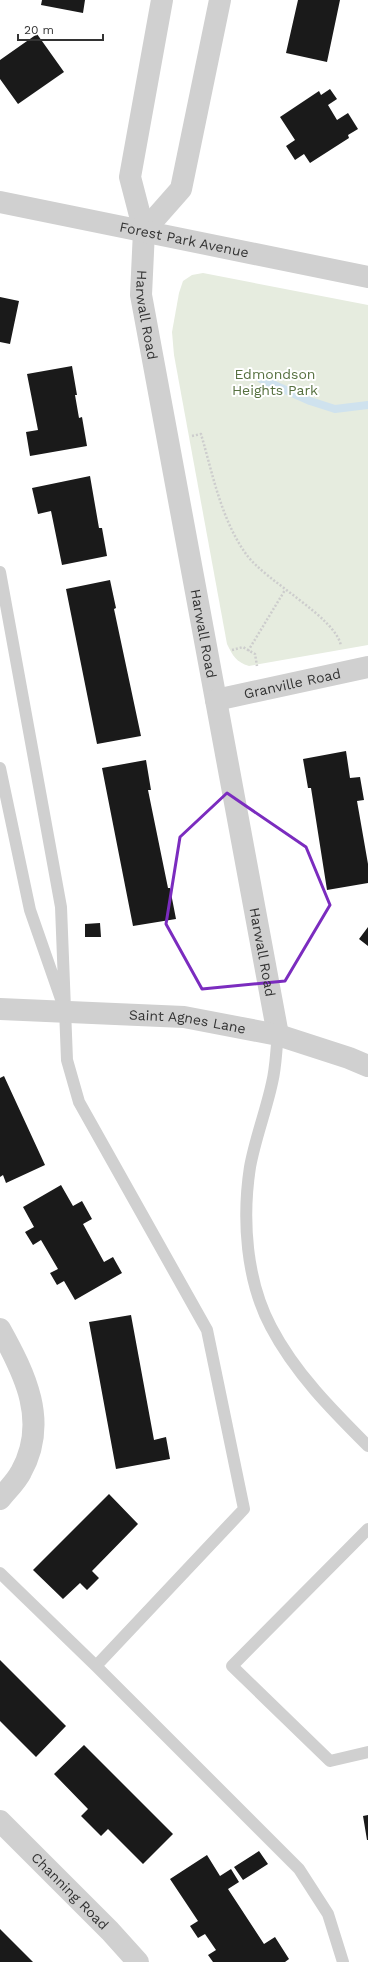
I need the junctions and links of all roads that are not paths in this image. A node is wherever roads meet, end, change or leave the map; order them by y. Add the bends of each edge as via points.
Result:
1 (162, 0) edge
2 (220, 0) edge
3 (0, 202) edge
4 (144, 232) junction
5 (368, 277) edge
6 (0, 572) edge
7 (368, 667) edge
8 (216, 700) junction
9 (0, 768) edge
10 (0, 1009) edge
11 (66, 1011) junction
12 (278, 1035) junction
13 (368, 1066) edge
14 (0, 1329) edge
15 (368, 1446) edge
16 (0, 1499) edge
17 (368, 1529) edge
18 (0, 1573) edge
19 (96, 1666) junction
20 (368, 1752) edge
21 (0, 1821) edge
22 (138, 1962) edge
23 (343, 1962) edge

1 - 4 street, Harwall Road via 130,177
2 - 4 street via 181,189
3 - 4 street, Forest Park Avenue
4 - 5 street, Forest Park Avenue
4 - 8 street, Harwall Road via 141,294
6 - 11 lane via 62,907
7 - 8 street, Granville Road
8 - 12 street, Harwall Road
9 - 11 lane via 30,910
10 - 11 street, Saint Agnes Lane
11 - 12 street, Saint Agnes Lane via 184,1017
11 - 19 lane via 67,1060 79,1102 207,1330 244,1508
12 - 13 street, Saint Agnes Lane
12 - 15 lane via 273,1081 250,1175 247,1206 248,1244 254,1286 271,1327 293,1362 327,1404
14 - 16 street via 30,1393 34,1424 30,1449 21,1473
17 - 20 lane via 232,1666 330,1761
18 - 19 lane
19 - 23 lane via 298,1869 328,1914
21 - 22 street, Channing Road via 110,1930

